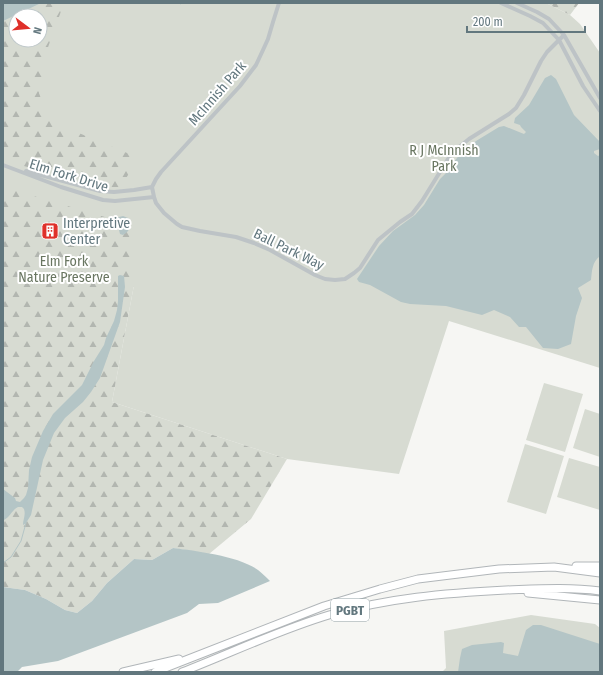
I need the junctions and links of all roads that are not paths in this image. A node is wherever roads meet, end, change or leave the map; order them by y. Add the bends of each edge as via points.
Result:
1 (279, 3) edge
2 (501, 3) edge
3 (517, 3) edge
4 (564, 35) junction
5 (558, 40) junction
6 (600, 98) edge
7 (600, 111) edge
8 (3, 165) edge
9 (152, 187) junction
10 (154, 197) junction
11 (600, 566) edge
12 (554, 567) junction
13 (600, 573) edge
14 (500, 591) junction
15 (600, 591) edge
16 (600, 600) edge
17 (206, 652) junction
18 (208, 662) junction
19 (123, 672) edge
20 (155, 672) edge
21 (182, 672) edge
22 (191, 672) edge

1 - 9 street, McInnish Park via 268,39 256,65 161,172
2 - 5 street via 543,23
3 - 4 street via 549,19
4 - 5 street, Ball Park Way
4 - 6 street
5 - 7 street
5 - 10 street, Ball Park Way via 541,61 516,108 459,147 448,159 412,214 378,240 360,268 345,279 325,279 270,250 236,237 182,227 164,213
8 - 9 street, Elm Fork Drive via 100,190 114,192
8 - 10 street, Elm Fork Drive via 104,200
9 - 10 street, Ball Park Way
11 - 12 highway
12 - 13 highway, PGBT
12 - 17 highway, PGBT via 499,569 418,579 324,606
14 - 15 highway, PGBT
14 - 16 highway
14 - 18 highway, PGBT via 414,597 358,608 296,626
17 - 19 highway
17 - 20 highway, PGBT
18 - 21 highway, PGBT
18 - 22 highway

